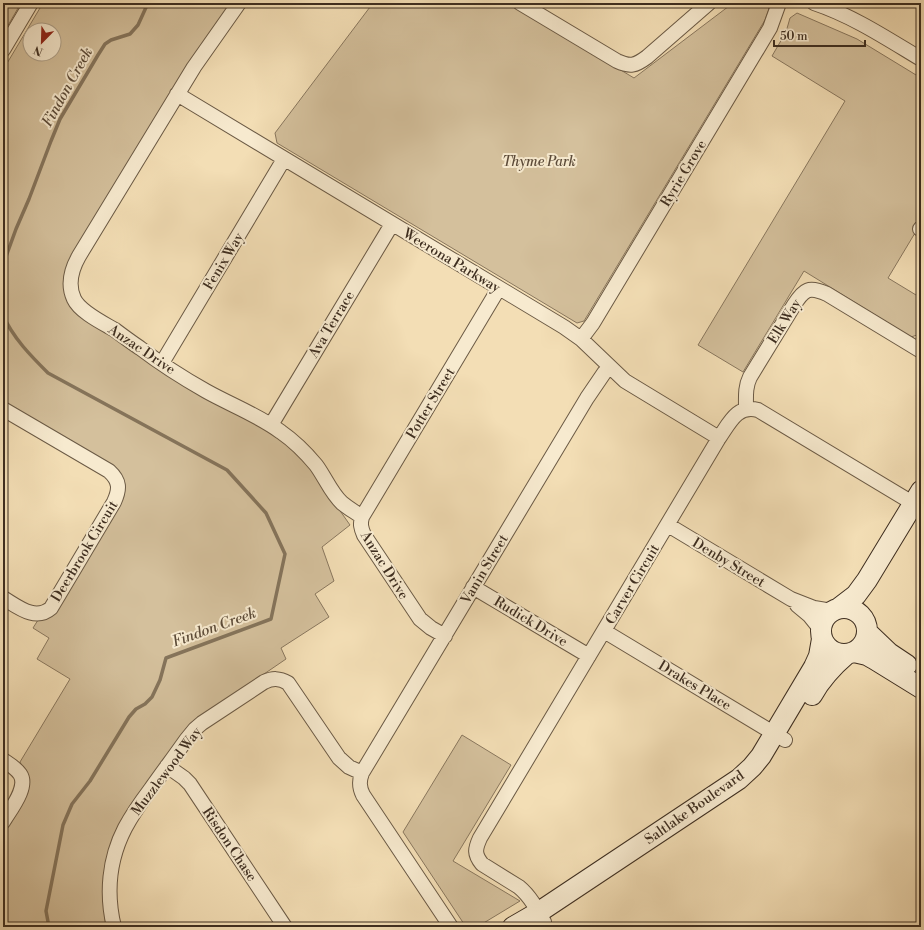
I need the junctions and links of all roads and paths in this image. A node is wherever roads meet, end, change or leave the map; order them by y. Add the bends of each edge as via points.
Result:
1 (31, 3) edge
2 (239, 3) edge
3 (520, 3) edge
4 (709, 3) edge
5 (779, 3) edge
6 (821, 4) edge
7 (3, 50) edge
8 (921, 59) edge
9 (176, 94) junction
10 (284, 159) junction
11 (392, 224) junction
12 (499, 288) junction
13 (581, 339) junction
14 (921, 351) edge
15 (162, 363) junction
16 (610, 367) junction
17 (3, 408) edge
18 (746, 409) junction
19 (271, 425) junction
20 (719, 438) junction
21 (919, 504) edge
22 (362, 517) junction
23 (668, 525) junction
24 (474, 587) junction
25 (3, 598) edge
26 (791, 599) junction
27 (836, 610) junction
28 (866, 626) junction
29 (604, 631) junction
30 (822, 635) junction
31 (444, 636) junction
32 (851, 653) junction
33 (589, 656) junction
34 (921, 674) edge
35 (921, 688) edge
36 (780, 736) junction
37 (3, 760) edge
38 (167, 766) junction
39 (362, 773) junction
40 (3, 822) edge
41 (540, 920) edge
42 (114, 927) edge
43 (285, 927) edge
44 (451, 927) edge
45 (513, 927) edge

1 - 7 street
2 - 9 street, Anzac Drive
3 - 4 street via 617,61 635,65
5 - 13 street, Ryrie Grove via 770,28
6 - 8 street via 880,34
9 - 10 street, Weerona Parkway
9 - 15 street, Anzac Drive via 79,256 70,280 75,300 80,307
10 - 11 street, Weerona Parkway
10 - 15 street, Fenix Way
11 - 12 street, Weerona Parkway
11 - 19 street, Ava Terrace
12 - 13 street, Weerona Parkway
12 - 22 street, Potter Street
13 - 16 street, Weerona Parkway
14 - 18 street, Elk Way via 827,294 807,290 799,296 750,377 746,390
15 - 19 street, Anzac Drive via 206,391
16 - 20 street, Weerona Parkway via 625,381
16 - 24 street, Vanin Street via 591,393
17 - 25 street, Deerbrook Circuit via 109,471 118,485 114,502 51,608 44,613 32,614
18 - 20 street, Carver Circuit via 735,415
18 - 21 street via 758,410
19 - 22 street, Anzac Drive via 303,451 316,465 338,498
20 - 23 street, Carver Circuit
21 - 27 street via 856,595
21 - 28 street via 866,608
22 - 31 street, Anzac Drive via 360,523 364,535 416,614 424,623
23 - 26 street, Denby Street
23 - 29 street, Carver Circuit
24 - 31 street, Vanin Street
24 - 33 street, Rudick Drive
26 - 27 street, Denby Street via 814,608
26 - 30 street, Denby Street via 809,615
27 - 28 street via 854,610
27 - 30 street via 822,622
28 - 32 street via 864,644
28 - 34 street via 890,653
29 - 33 street, Carver Circuit
29 - 36 street, Drakes Place
30 - 32 street via 826,646 832,651 839,654
30 - 36 street, Saltlake Boulevard via 819,656
31 - 39 street, Vanin Street
32 - 35 street via 867,655
32 - 36 street, Saltlake Boulevard via 837,662 826,674
33 - 41 street, Carver Circuit via 476,846 476,855 482,864 524,891
36 - 41 street, Saltlake Boulevard via 739,779
37 - 40 street via 17,770 23,783
38 - 39 street, Muzzlewood Way via 191,733 202,723 273,678 288,683 338,758
38 - 42 street, Muzzlewood Way via 133,814 117,846 109,883
38 - 43 street, Risdon Chase via 190,784
39 - 44 street via 360,790
41 - 45 street, Saltlake Boulevard

